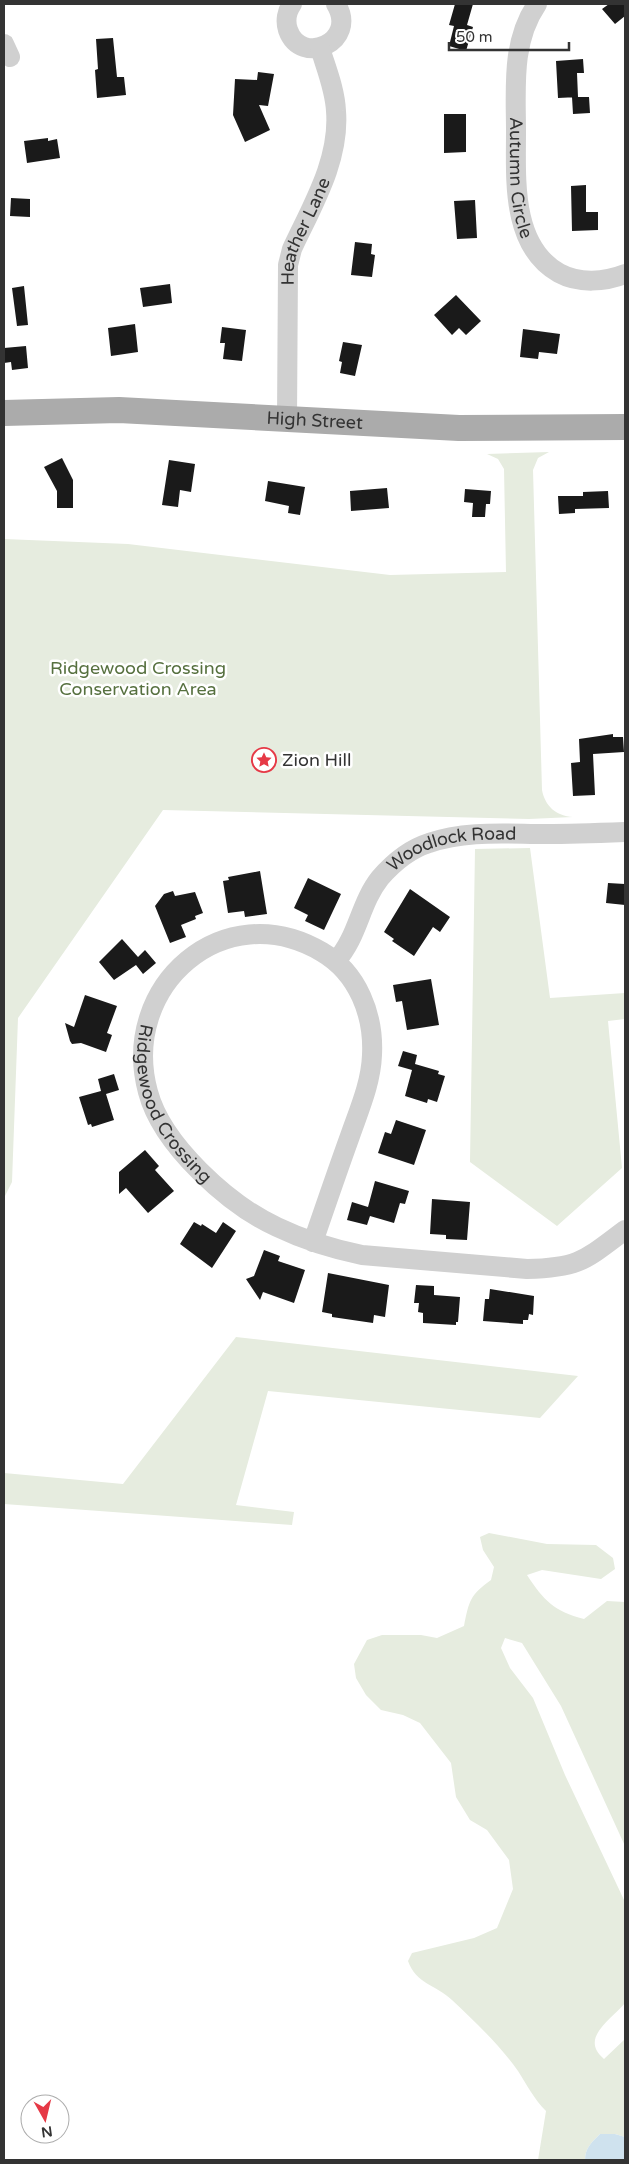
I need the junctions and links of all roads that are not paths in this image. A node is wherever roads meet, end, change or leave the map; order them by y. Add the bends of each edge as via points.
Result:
1 (292, 4) edge
2 (336, 4) edge
3 (537, 4) edge
4 (320, 48) junction
5 (625, 274) edge
6 (4, 413) edge
7 (287, 419) junction
8 (625, 427) edge
9 (625, 832) edge
10 (336, 961) junction
11 (625, 1230) edge
12 (313, 1242) junction

1 - 4 street via 287,14 289,32 302,45
2 - 4 street via 341,13 340,31
3 - 5 street, Autumn Circle via 525,26 516,64 517,193 526,233 536,254 551,269 568,278 590,281
4 - 7 street, Heather Lane via 336,110 336,132 332,158 288,265
6 - 7 main road, High Street via 119,410
7 - 8 main road, High Street via 458,428
9 - 10 street, Woodlock Road via 495,834 451,837 428,843 395,862 380,878 369,895 345,951
10 - 12 street, Ridgewood Crossing via 364,1000 370,1018 372,1058 369,1077
10 - 12 street, Ridgewood Crossing via 294,938 274,934 242,934 222,939 186,960 175,971 159,995 146,1031 143,1055 148,1092 155,1111 164,1128 192,1163 221,1190 257,1215 276,1227
11 - 12 street, Ridgewood Crossing via 589,1258 553,1269 362,1255

